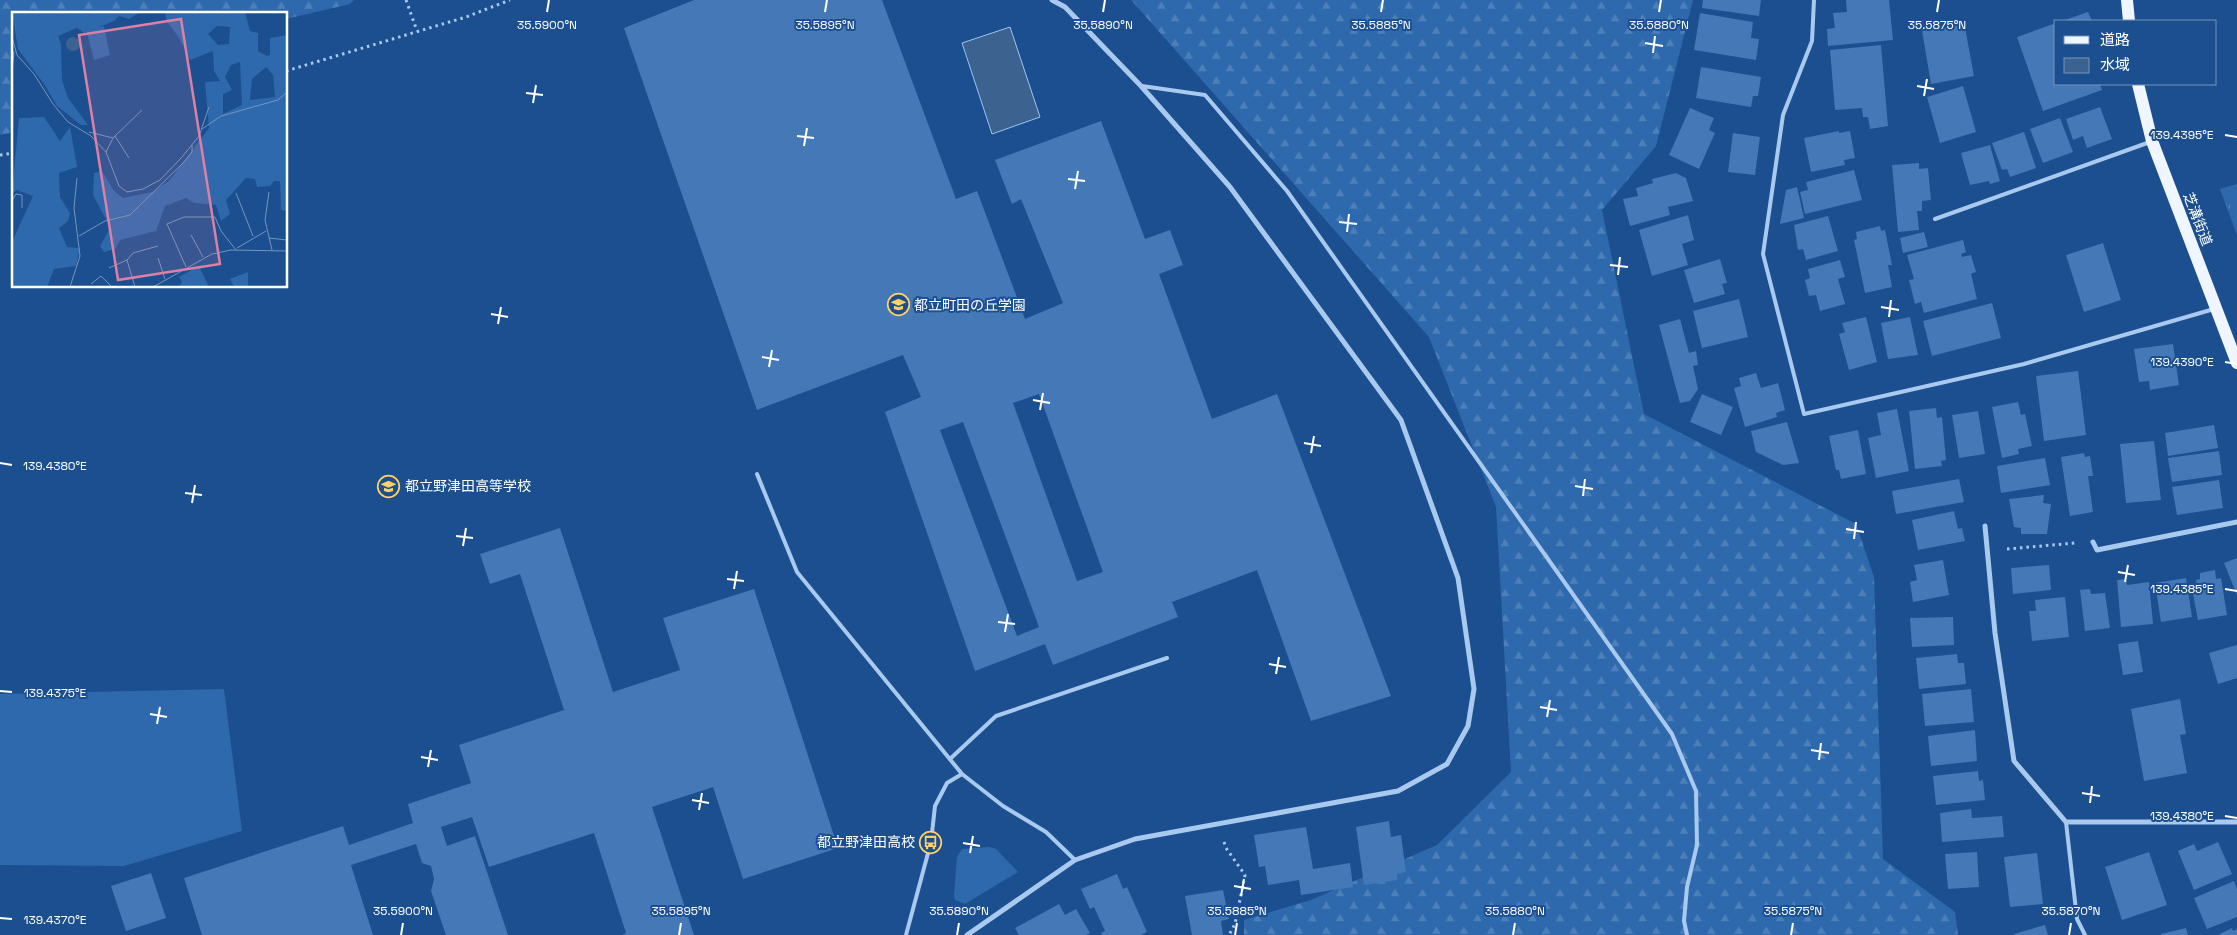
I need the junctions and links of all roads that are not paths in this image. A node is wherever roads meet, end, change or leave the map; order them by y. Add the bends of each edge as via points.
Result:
1 (1052, 0) edge
2 (1814, 0) edge
3 (2127, 0) edge
4 (2129, 20) edge
5 (2138, 85) edge
6 (1141, 86) junction
7 (2152, 141) junction
8 (1936, 219) dead end
9 (2216, 308) junction
10 (2237, 363) edge
11 (757, 474) dead end
12 (2237, 522) edge
13 (1985, 526) dead end
14 (2093, 542) road end
15 (1167, 658) dead end
16 (950, 759) junction
17 (962, 774) junction
18 (2066, 822) junction
19 (2237, 822) edge
20 (1075, 860) junction
21 (906, 935) edge
22 (967, 935) edge
23 (1687, 935) edge
24 (2085, 935) edge

1 - 6 street via 1065,7
2 - 9 lane via 1812,41 1783,115 1763,254 1804,414 2024,364
3 - 4 main road
5 - 7 main road, 芝溝街道
6 - 20 street via 1230,187 1401,420 1458,578 1474,689 1468,726 1447,764 1398,791 1135,839
6 - 23 lane via 1205,94 1287,192 1672,734 1696,791 1697,845 1687,887 1684,921
7 - 8 lane
7 - 9 main road, 芝溝街道
9 - 10 main road, 芝溝街道
11 - 16 lane via 797,572
12 - 14 street via 2097,550
13 - 18 street via 1995,633 2014,761
15 - 16 lane via 996,716
16 - 17 lane
17 - 20 lane via 1003,806 1046,832
17 - 21 lane via 947,783 935,806 931,842
18 - 19 street
18 - 24 lane via 2078,919
20 - 22 street

